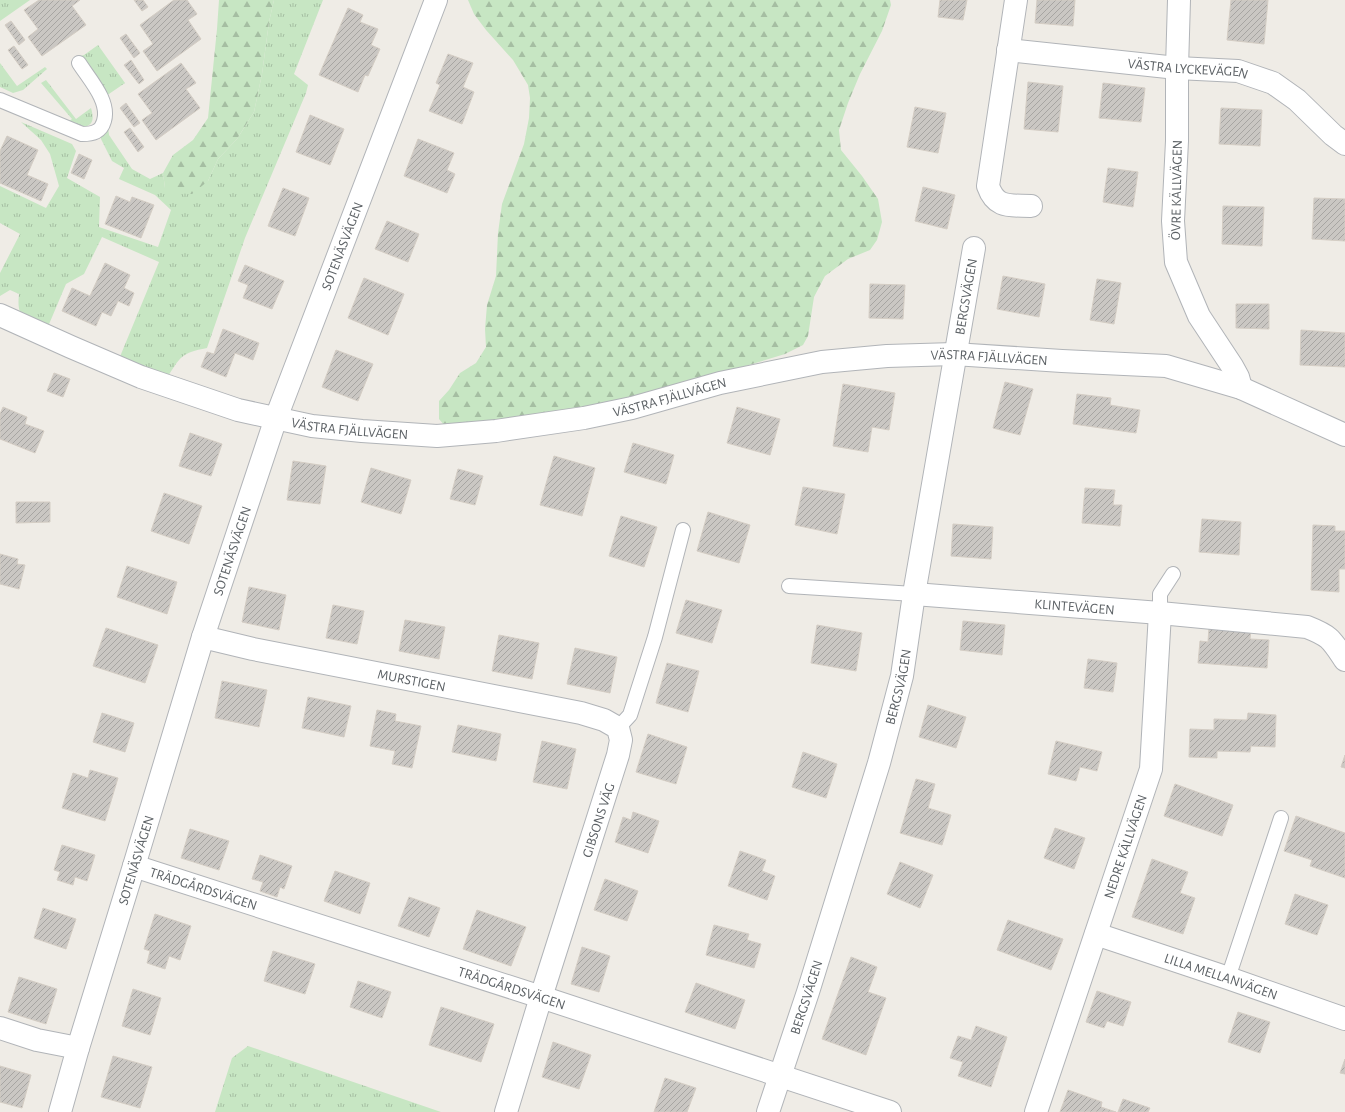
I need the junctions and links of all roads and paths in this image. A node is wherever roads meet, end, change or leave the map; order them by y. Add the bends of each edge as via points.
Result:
1 (436, 0) edge
2 (1016, 0) edge
3 (1180, 0) edge
4 (1008, 50) junction
5 (78, 63) dead end
6 (1177, 68) junction
7 (0, 100) edge
8 (1345, 144) edge
9 (1031, 206) dead end
10 (974, 248) dead end
11 (0, 315) edge
12 (954, 354) junction
13 (1241, 388) junction
14 (276, 418) junction
15 (1345, 435) edge
16 (683, 530) dead end
17 (1173, 574) dead end
18 (789, 586) dead end
19 (914, 594) junction
20 (1160, 613) junction
21 (203, 637) junction
22 (1345, 660) edge
23 (618, 728) junction
24 (1281, 818) dead end
25 (134, 866) junction
26 (1096, 934) junction
27 (1228, 978) junction
28 (541, 996) junction
29 (1345, 1019) edge
30 (0, 1028) edge
31 (78, 1048) junction
32 (780, 1076) junction
33 (60, 1112) edge
34 (506, 1112) edge
35 (768, 1112) edge
36 (890, 1112) edge
37 (1036, 1112) edge

1 - 14 street, SOTENÄSVÄGEN
2 - 4 street
3 - 6 street, ÖVRE KÄLLVÄGEN
4 - 6 street, VÄSTRA LYCKEVÄGEN
4 - 9 street via 988,186 991,195 1003,204
5 - 7 lane via 104,100 106,113 101,129 96,132 82,134
6 - 8 street, VÄSTRA LYCKEVÄGEN via 1238,71 1273,83 1298,100
6 - 13 street, ÖVRE KÄLLVÄGEN via 1173,222 1176,262 1199,316 1232,366
10 - 12 street, BERGSVÄGEN
11 - 14 street, VÄSTRA FJÄLLVÄGEN via 141,377 238,410
12 - 13 street, VÄSTRA FJÄLLVÄGEN via 1166,366
12 - 14 street, VÄSTRA FJÄLLVÄGEN via 887,356 822,362 720,383 632,408 496,431 437,436 312,426
12 - 19 street, BERGSVÄGEN
13 - 15 street, VÄSTRA FJÄLLVÄGEN
14 - 21 street, SOTENÄSVÄGEN
16 - 23 lane via 655,637 630,715
17 - 20 lane, NEDRE KÄLLVÄGEN via 1160,594
18 - 19 lane, KLINTEVÄGEN
19 - 20 street, KLINTEVÄGEN
19 - 32 street, BERGSVÄGEN via 902,676 879,763
20 - 22 street, KLINTEVÄGEN via 1307,627 1324,634
20 - 26 street, NEDRE KÄLLVÄGEN via 1151,769
21 - 23 street, MURSTIGEN via 581,713 604,720
21 - 25 street, SOTENÄSVÄGEN
23 - 28 street, GIBSONS VÄG via 621,740 618,755
24 - 27 lane
25 - 28 street, TRÄDGÅRDSVÄGEN
25 - 31 street, SOTENÄSVÄGEN
26 - 27 street, LILLA MELLANVÄGEN
26 - 37 street, NEDRE KÄLLVÄGEN
27 - 29 street, LILLA MELLANVÄGEN
28 - 32 street, TRÄDGÅRDSVÄGEN
28 - 34 street, GIBSONS VÄG
30 - 31 street via 37,1040
31 - 33 street, SOTENÄSVÄGEN
32 - 35 street, BERGSVÄGEN
32 - 36 street, TRÄDGÅRDSVÄGEN

